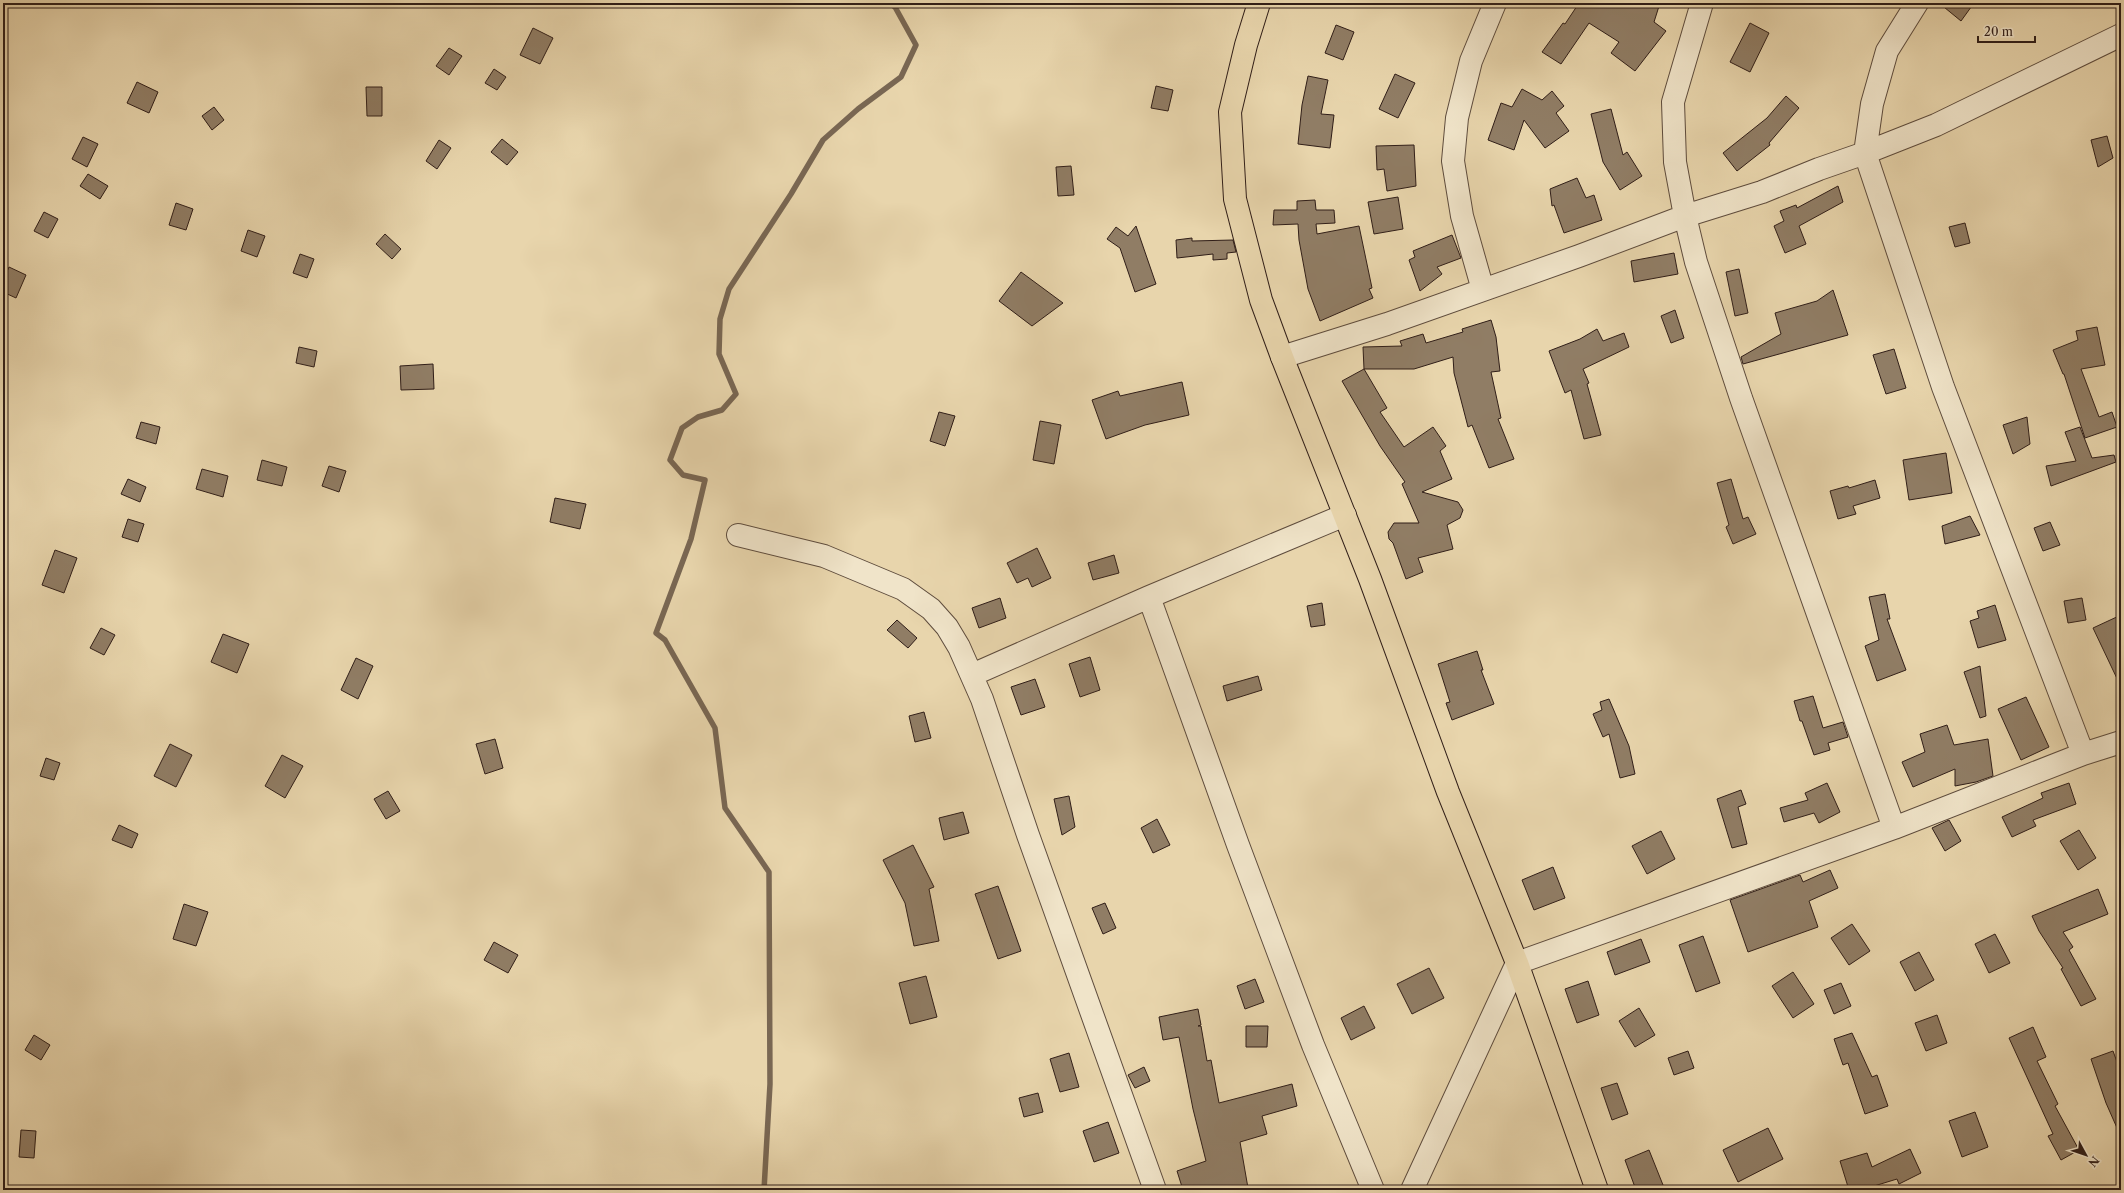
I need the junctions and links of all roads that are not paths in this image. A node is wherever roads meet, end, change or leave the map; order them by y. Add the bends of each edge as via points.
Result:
1 (1259, 3) edge
2 (1495, 3) edge
3 (1702, 3) edge
4 (1917, 3) edge
5 (2121, 35) edge
6 (1865, 153) junction
7 (1685, 216) junction
8 (1483, 290) junction
9 (1282, 357) junction
10 (1345, 515) junction
11 (738, 535) dead end
12 (1149, 597) junction
13 (972, 675) junction
14 (2121, 742) edge
15 (2083, 754) junction
16 (1894, 828) junction
17 (1517, 962) junction
18 (1155, 1190) edge
19 (1373, 1190) edge
20 (1412, 1190) edge
21 (1598, 1190) edge

1 - 9 main road via 1230,112 1235,199 1261,300
2 - 8 street via 1471,61 1457,118 1453,162 1462,216
3 - 7 street via 1673,102 1675,162
4 - 6 street via 1887,51 1872,104
5 - 6 street via 1936,125
6 - 7 street via 1762,192
6 - 15 street via 1943,387
7 - 8 street
7 - 16 street via 1696,262 1741,398
8 - 9 street
9 - 10 main road
10 - 12 street
10 - 17 main road via 1448,792
11 - 13 street via 824,556 904,589 931,609 948,627
12 - 13 street
12 - 19 street via 1310,1038
13 - 18 street
14 - 15 street
15 - 16 street
16 - 17 street
17 - 20 street
17 - 21 main road

